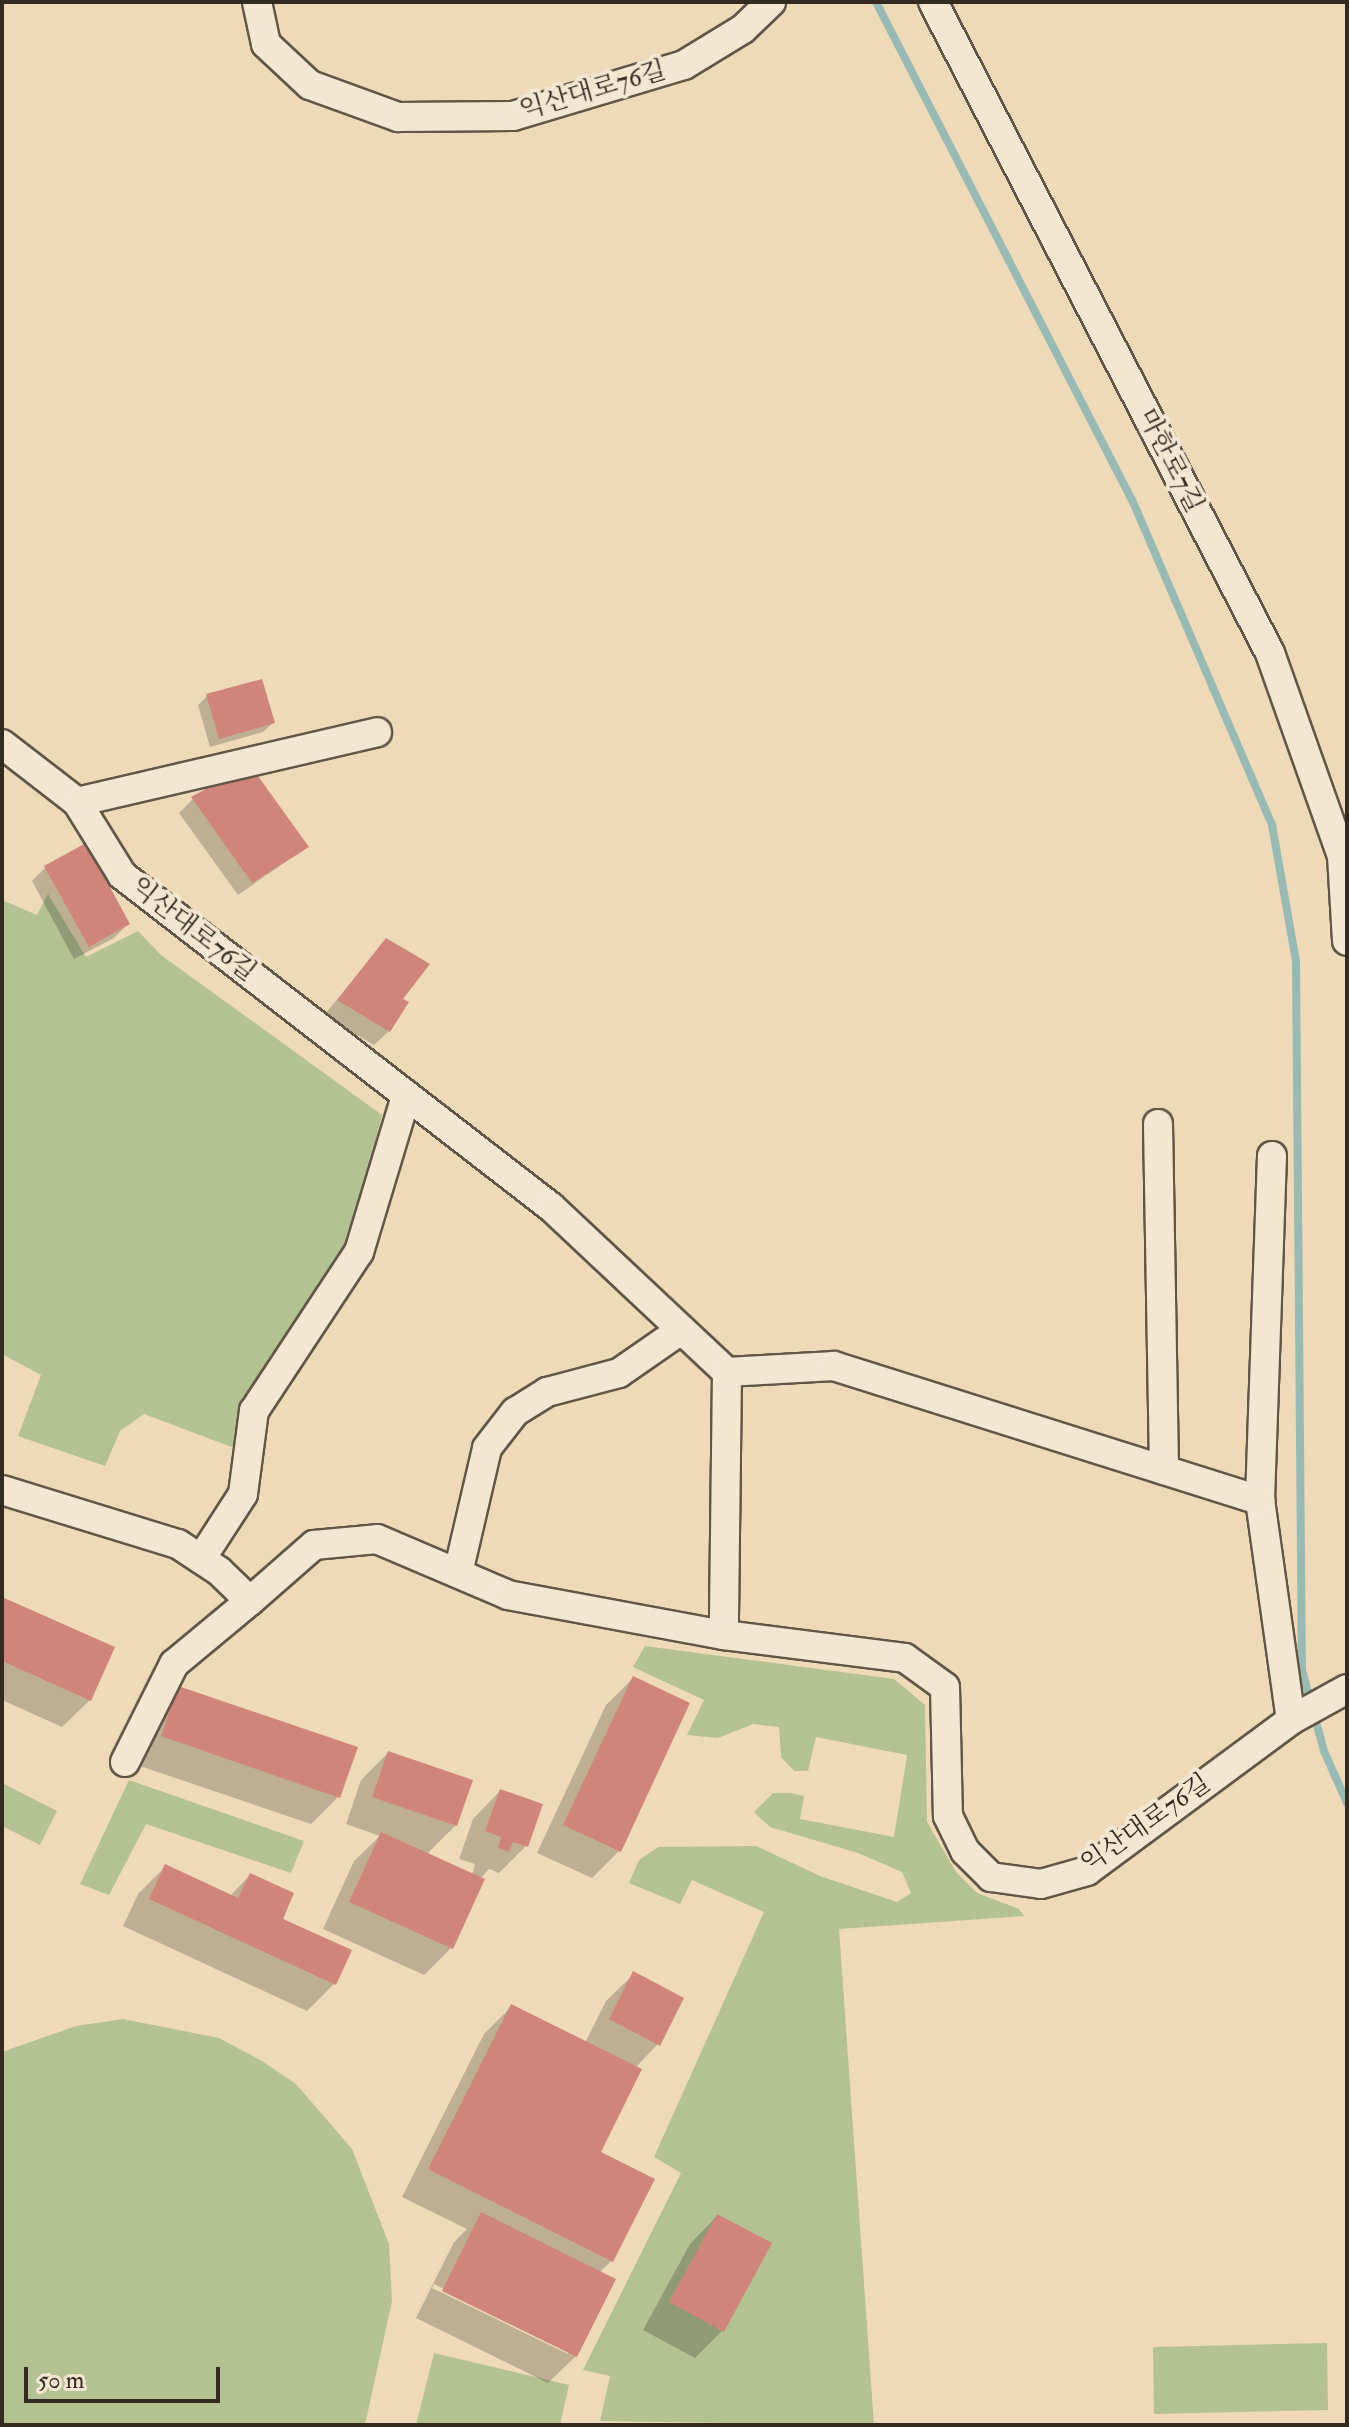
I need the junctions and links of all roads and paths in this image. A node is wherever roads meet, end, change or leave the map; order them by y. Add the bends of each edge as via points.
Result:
1 (257, 2) edge
2 (771, 2) edge
3 (933, 2) edge
4 (377, 732) dead end
5 (2, 744) edge
6 (77, 802) junction
7 (1347, 941) edge
8 (406, 1096) junction
9 (1158, 1124) dead end
10 (1272, 1156) dead end
11 (681, 1330) junction
12 (727, 1372) junction
13 (1164, 1470) junction
14 (2, 1490) edge
15 (1260, 1500) junction
16 (201, 1559) junction
17 (458, 1573) junction
18 (250, 1601) junction
19 (724, 1635) junction
20 (1337, 1694) edge
21 (1294, 1718) junction
22 (125, 1762) dead end

1 - 2 street, 익산대로76길 via 266,44 310,85 398,117 513,116 684,65 743,29
3 - 7 street, 마한로7길 via 1270,653 1342,856
4 - 6 street
5 - 6 street, 익산대로76길
6 - 8 street, 익산대로76길 via 122,875
8 - 11 street, 익산대로76길 via 551,1207
8 - 16 street via 359,1252 254,1411 243,1494
9 - 13 street
10 - 15 street
11 - 12 street, 익산대로76길
11 - 17 street via 619,1373 547,1392 515,1412 487,1448
12 - 13 street via 834,1366
12 - 19 street
13 - 15 street
14 - 16 street via 178,1544
15 - 21 street
16 - 18 street
17 - 18 street, 익산대로76길 via 377,1539 314,1545
17 - 19 street, 익산대로76길 via 508,1595
18 - 22 street, 익산대로76길 via 174,1664
19 - 21 street, 익산대로76길 via 905,1658 945,1687 948,1816 965,1851 991,1877 1041,1884 1087,1871
20 - 21 street, 익산대로76길

